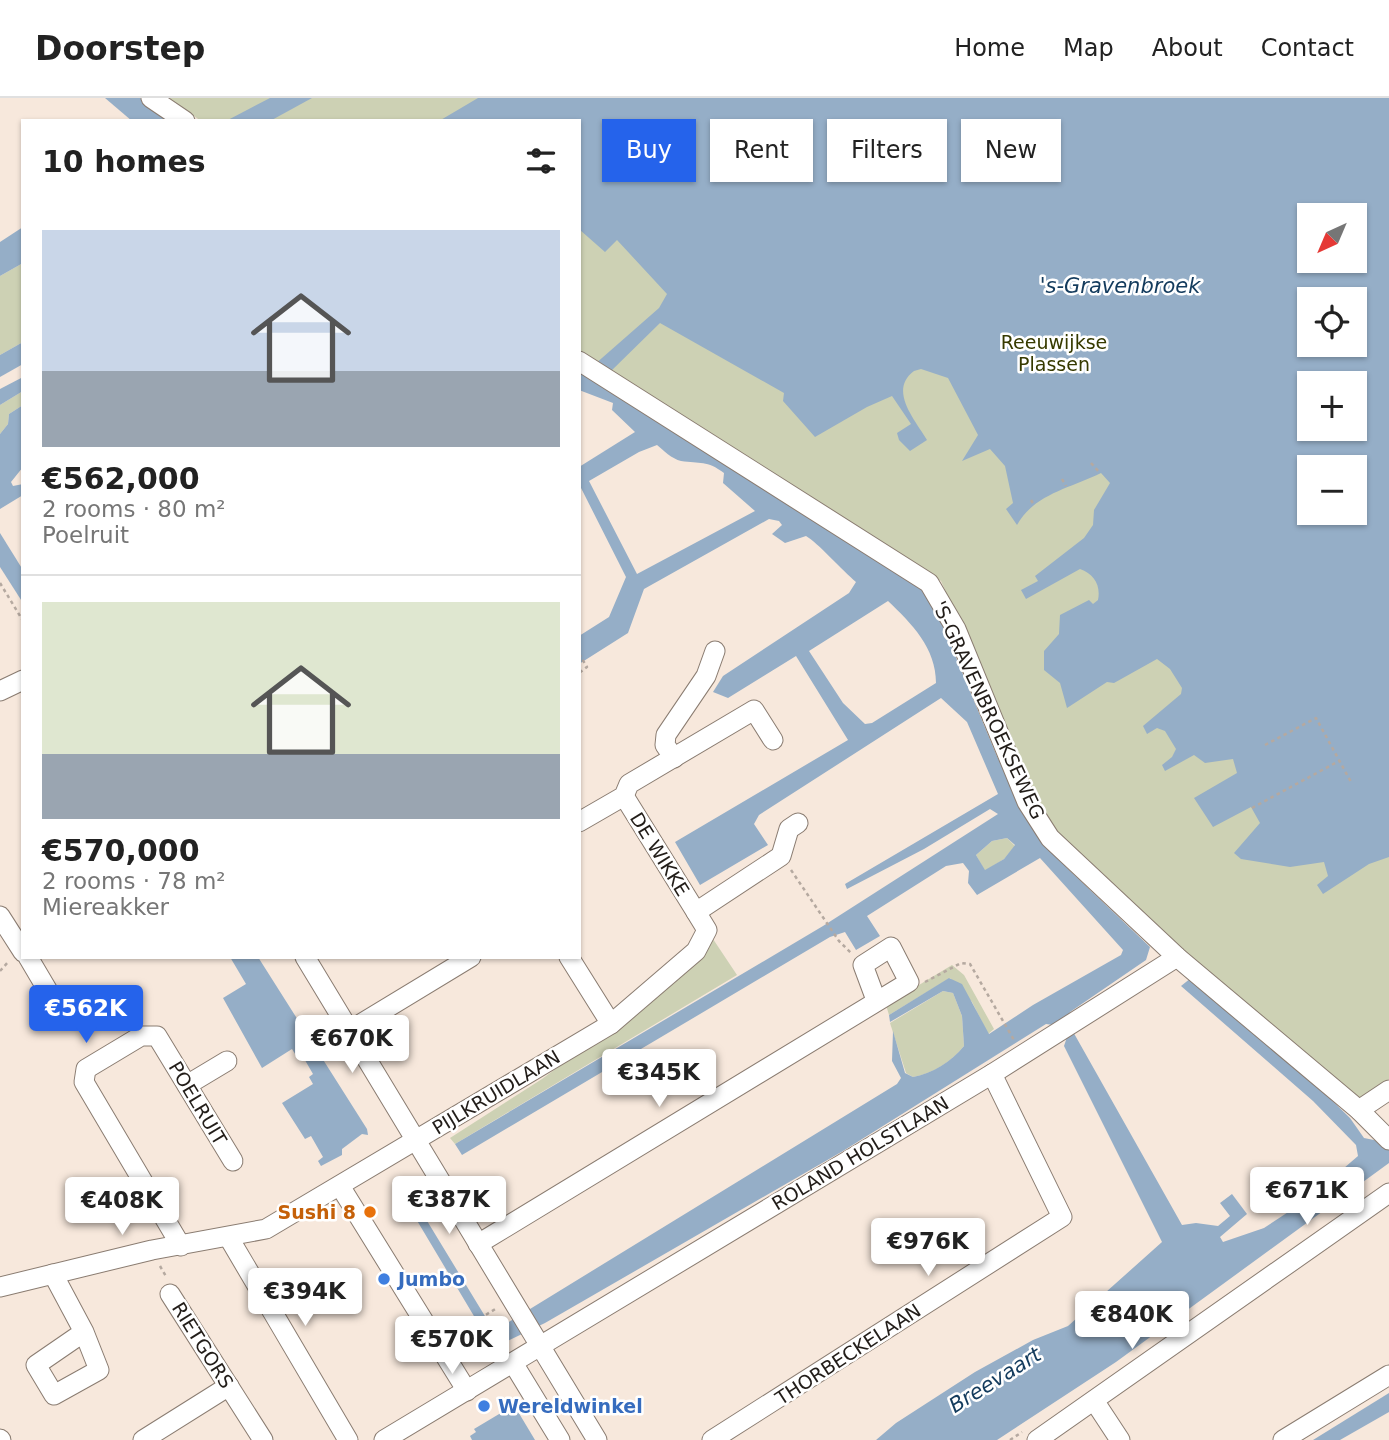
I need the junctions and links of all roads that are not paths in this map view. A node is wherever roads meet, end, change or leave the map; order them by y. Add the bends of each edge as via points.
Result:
1 (151, 98) edge
2 (182, 119) edge
3 (584, 364) edge
4 (715, 650) dead end
5 (21, 681) edge
6 (0, 691) edge
7 (773, 740) dead end
8 (674, 758) junction
9 (624, 796) junction
10 (581, 820) edge
11 (798, 823) dead end
12 (696, 912) junction
13 (0, 916) edge
14 (21, 949) edge
15 (1177, 957) junction
16 (29, 959) edge
17 (306, 959) edge
18 (468, 959) edge
19 (570, 959) edge
20 (51, 996) dead end
21 (876, 1000) junction
22 (611, 1024) junction
23 (349, 1031) junction
24 (227, 1061) dead end
25 (992, 1074) junction
26 (187, 1085) junction
27 (1389, 1090) edge
28 (1359, 1110) junction
29 (1386, 1137) edge
30 (414, 1141) junction
31 (233, 1161) dead end
32 (340, 1186) junction
33 (1389, 1193) edge
34 (229, 1238) junction
35 (478, 1244) junction
36 (181, 1245) junction
37 (53, 1274) junction
38 (0, 1287) edge
39 (170, 1294) road end
40 (85, 1332) dead end
41 (537, 1339) junction
42 (513, 1363) junction
43 (1389, 1376) edge
44 (229, 1385) junction
45 (467, 1391) junction
46 (1095, 1402) junction
47 (143, 1440) edge
48 (263, 1440) edge
49 (348, 1440) edge
50 (384, 1440) edge
51 (560, 1440) edge
52 (597, 1440) edge
53 (712, 1440) edge
54 (1037, 1440) edge
55 (1120, 1440) edge
56 (1283, 1440) edge

1 - 2 street
3 - 15 street, 'S-GRAVENBROEKSEWEG via 929,583 956,629 1027,802 1050,838
4 - 8 street via 705,676 666,735
5 - 6 street
7 - 8 street via 754,710
8 - 9 street via 629,784
9 - 10 street
9 - 12 street, DE WIKKE
11 - 12 street via 789,829 781,856
12 - 22 street, PIJLKRUIDLAAN via 706,930 696,951
13 - 14 street
15 - 25 street, ROLAND HOLSTLAAN
15 - 28 street, 'S-GRAVENBROEKSEWEG
16 - 20 street
17 - 23 street
18 - 23 street
19 - 22 street
21 - 21 street via 863,965 891,947 909,982
21 - 35 street
22 - 30 street, PIJLKRUIDLAAN
23 - 30 street
24 - 26 street
25 - 41 street, ROLAND HOLSTLAAN
25 - 53 street, THORBECKELAAN via 1062,1217
26 - 31 street, POELRUIT
26 - 36 street, POELRUIT via 157,1036 141,1036 86,1069 84,1082
27 - 28 street
28 - 29 street, 'S-GRAVENBROEKSEWEG
30 - 32 street, PIJLKRUIDLAAN
30 - 35 street
32 - 34 street, PIJLKRUIDLAAN via 266,1229
32 - 45 street
33 - 46 street
34 - 36 street, PIJLKRUIDLAAN
34 - 49 street via 258,1272
35 - 41 street
36 - 37 street, PIJLKRUIDLAAN
37 - 38 street, PIJLKRUIDLAAN
37 - 40 street
39 - 44 street, RIETGORS
41 - 42 street, ROLAND HOLSTLAAN
41 - 52 street
42 - 45 street, ROLAND HOLSTLAAN
42 - 51 street
43 - 56 street
44 - 47 street
44 - 48 street, RIETGORS
45 - 50 street, ROLAND HOLSTLAAN
46 - 54 street
46 - 55 street

